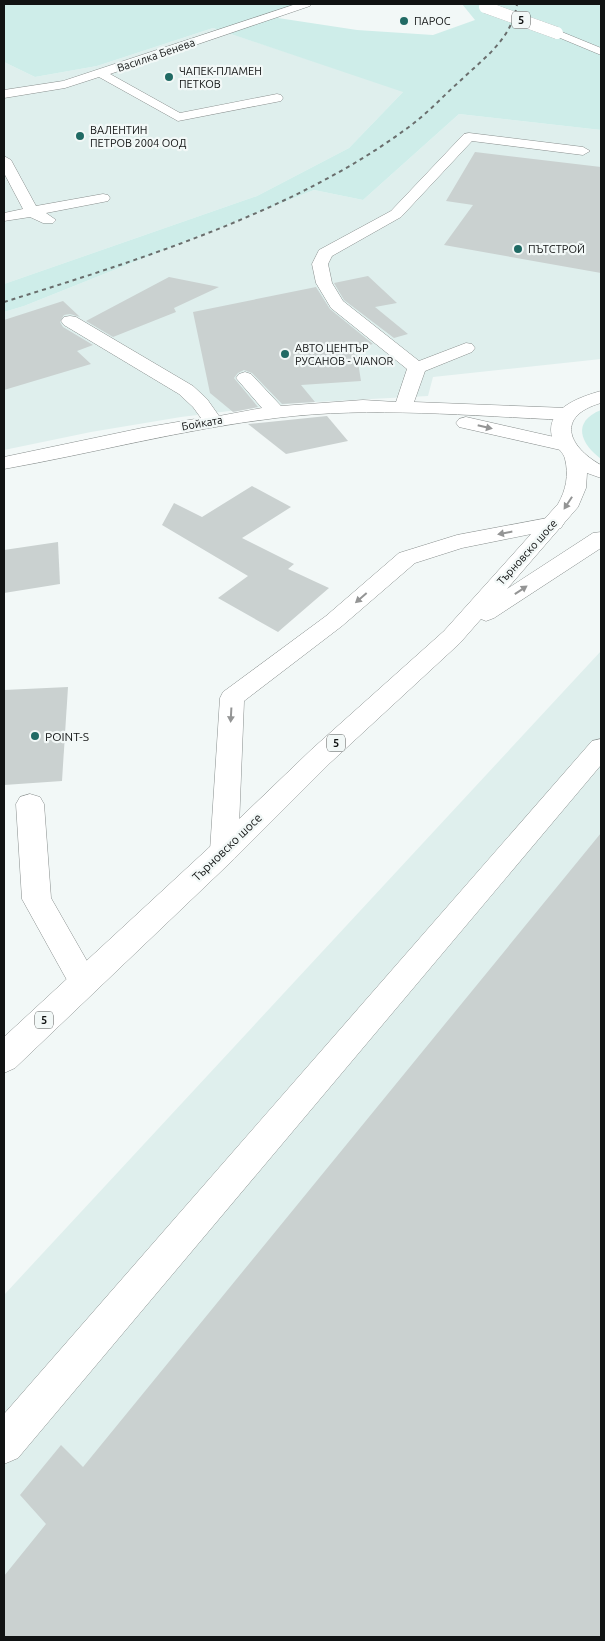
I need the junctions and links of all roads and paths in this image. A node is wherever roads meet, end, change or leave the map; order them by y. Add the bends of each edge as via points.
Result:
1 (306, 4) edge
2 (480, 5) edge
3 (601, 52) edge
4 (100, 73) junction
5 (70, 82) junction
6 (86, 92) dead end
7 (4, 94) edge
8 (277, 98) dead end
9 (583, 151) dead end
10 (4, 160) edge
11 (103, 198) dead end
12 (32, 212) junction
13 (4, 218) edge
14 (53, 224) dead end
15 (70, 320) dead end
16 (466, 348) dead end
17 (417, 368) junction
18 (245, 378) dead end
19 (601, 395) edge
20 (404, 408) junction
21 (574, 408) junction
22 (276, 412) junction
23 (213, 421) junction
24 (570, 451) junction
25 (4, 463) edge
26 (601, 472) edge
27 (553, 523) junction
28 (601, 538) edge
29 (452, 637) junction
30 (601, 748) edge
31 (30, 804) dead end
32 (224, 851) junction
33 (84, 982) junction
34 (4, 1058) edge
35 (4, 1444) edge

1 - 4 main road, Василка Бенева
2 - 3 main road, 5, bridge
4 - 5 main road, Василка Бенева
4 - 8 main road via 178,116
5 - 6 main road
5 - 7 main road, Василка Бенева
9 - 17 main road via 469,137 396,214 325,254 320,264 324,283 337,304
10 - 12 main road
11 - 12 main road
12 - 13 main road
12 - 14 main road
15 - 23 main road via 186,390
16 - 17 main road
17 - 20 main road
18 - 22 main road
19 - 21 main road, Бойката
20 - 21 main road, Бойката
20 - 22 main road, Бойката via 363,406
20 -> 24 main road, Бойката
21 - 24 main road, 5 via 562,423 561,434
22 - 23 main road, Бойката
23 - 25 main road, Бойката
24 - 26 main road, Бойката
24 -> 27 main road, Търновско шосе / 5 via 576,490
27 - 29 main road, Търновско шосе / 5
27 -> 32 main road via 457,542 407,558 334,621 232,698
29 -> 28 main road, Търновско шосе / 5
29 - 32 main road, Търновско шосе / 5
30 - 35 main road
31 - 33 main road via 37,899
32 - 33 main road, Търновско шосе / 5
33 - 34 main road, Търновско шосе / 5

